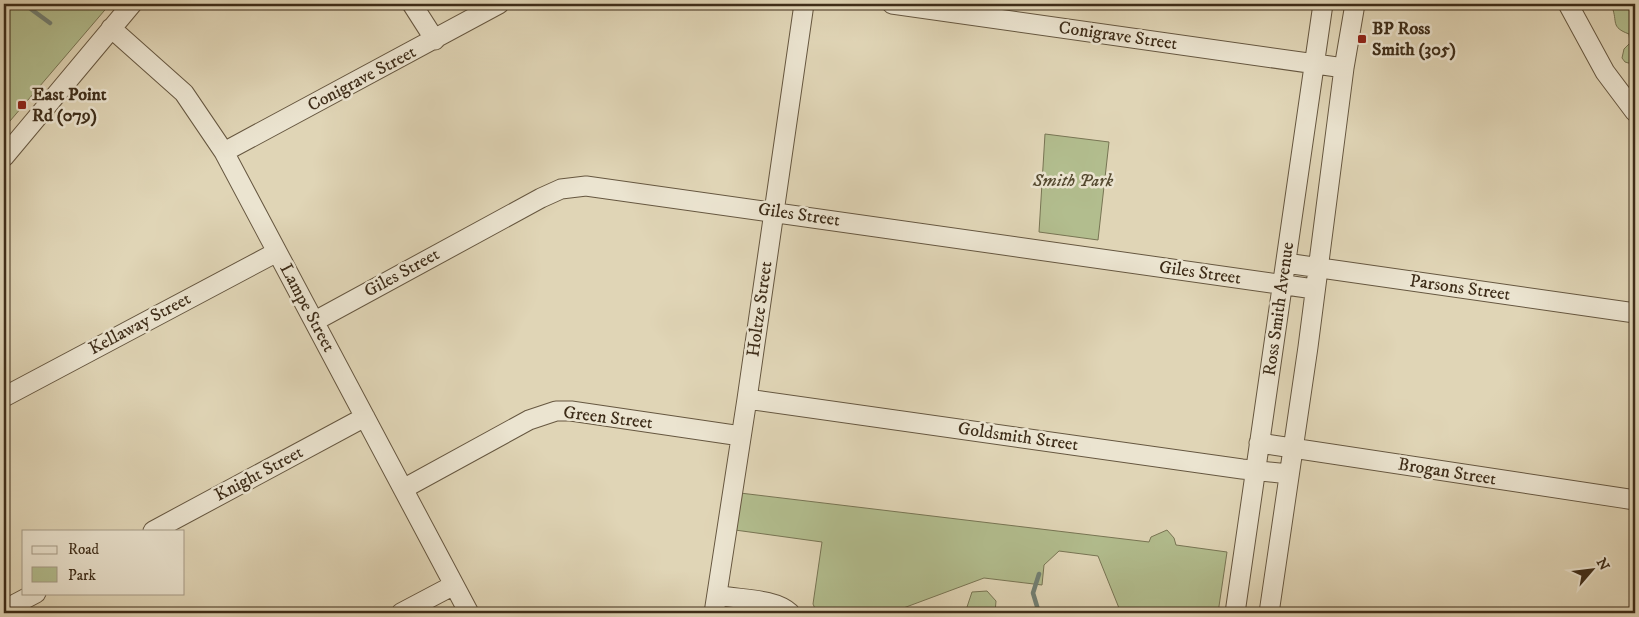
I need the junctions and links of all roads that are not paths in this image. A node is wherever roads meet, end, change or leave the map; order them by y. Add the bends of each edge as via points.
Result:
1 (132, 4) edge
2 (412, 4) edge
3 (499, 4) edge
4 (804, 4) edge
5 (892, 4) edge
6 (1323, 4) edge
7 (1355, 4) edge
8 (1568, 4) edge
9 (1581, 4) edge
10 (111, 28) junction
11 (435, 40) junction
12 (1314, 64) junction
13 (1344, 68) junction
14 (1635, 98) edge
15 (1635, 112) edge
16 (224, 152) junction
17 (4, 157) edge
18 (774, 211) junction
19 (277, 252) junction
20 (1286, 263) junction
21 (1317, 268) junction
22 (1282, 284) junction
23 (1314, 288) junction
24 (1635, 313) edge
25 (314, 321) junction
26 (4, 397) edge
27 (747, 399) junction
28 (365, 417) junction
29 (741, 436) junction
30 (1259, 443) junction
31 (1293, 448) junction
32 (1255, 470) junction
33 (1290, 474) junction
34 (403, 489) junction
35 (1635, 500) edge
36 (155, 530) edge
37 (454, 585) junction
38 (34, 594) edge
39 (716, 604) edge
40 (4, 610) edge
41 (401, 613) edge
42 (469, 613) edge
43 (790, 613) edge
44 (1235, 613) edge
45 (1269, 613) edge

1 - 10 street
2 - 11 street
3 - 11 street, Conigrave Street
4 - 18 street, Holtze Street
5 - 12 street, Conigrave Street
6 - 12 street, Ross Smith Avenue
7 - 13 street, Ross Smith Avenue
8 - 15 street via 1605,72
9 - 14 street via 1596,36
10 - 16 street, Lampe Street via 184,93
10 - 17 street
11 - 16 street, Conigrave Street
12 - 13 street, Conigrave Street
12 - 20 street, Ross Smith Avenue
13 - 21 street, Ross Smith Avenue
16 - 19 street, Lampe Street
18 - 22 street, Giles Street
18 - 25 street, Giles Street via 602,187 561,189
18 - 27 street, Holtze Street
19 - 25 street, Lampe Street
19 - 26 street, Kellaway Street
20 - 21 street, Parsons Street
20 - 22 street, Ross Smith Avenue
21 - 23 street, Ross Smith Avenue
21 - 24 street, Parsons Street
22 - 23 street, Giles Street
22 - 30 street, Ross Smith Avenue
23 - 31 street, Ross Smith Avenue
25 - 28 street, Lampe Street
27 - 29 street, Holtze Street
27 - 32 street, Goldsmith Street
28 - 34 street, Lampe Street
28 - 36 street, Knight Street
29 - 34 street, Green Street via 556,411 529,420
29 - 39 street, Holtze Street
30 - 31 street, Brogan Street
30 - 32 street, Ross Smith Avenue
31 - 33 street, Ross Smith Avenue
31 - 35 street, Brogan Street
32 - 33 street, Goldsmith Street
32 - 44 street, Ross Smith Avenue
33 - 45 street, Ross Smith Avenue
34 - 37 street, Lampe Street
37 - 41 street
37 - 42 street, Lampe Street
38 - 40 street
39 - 43 street via 774,604

